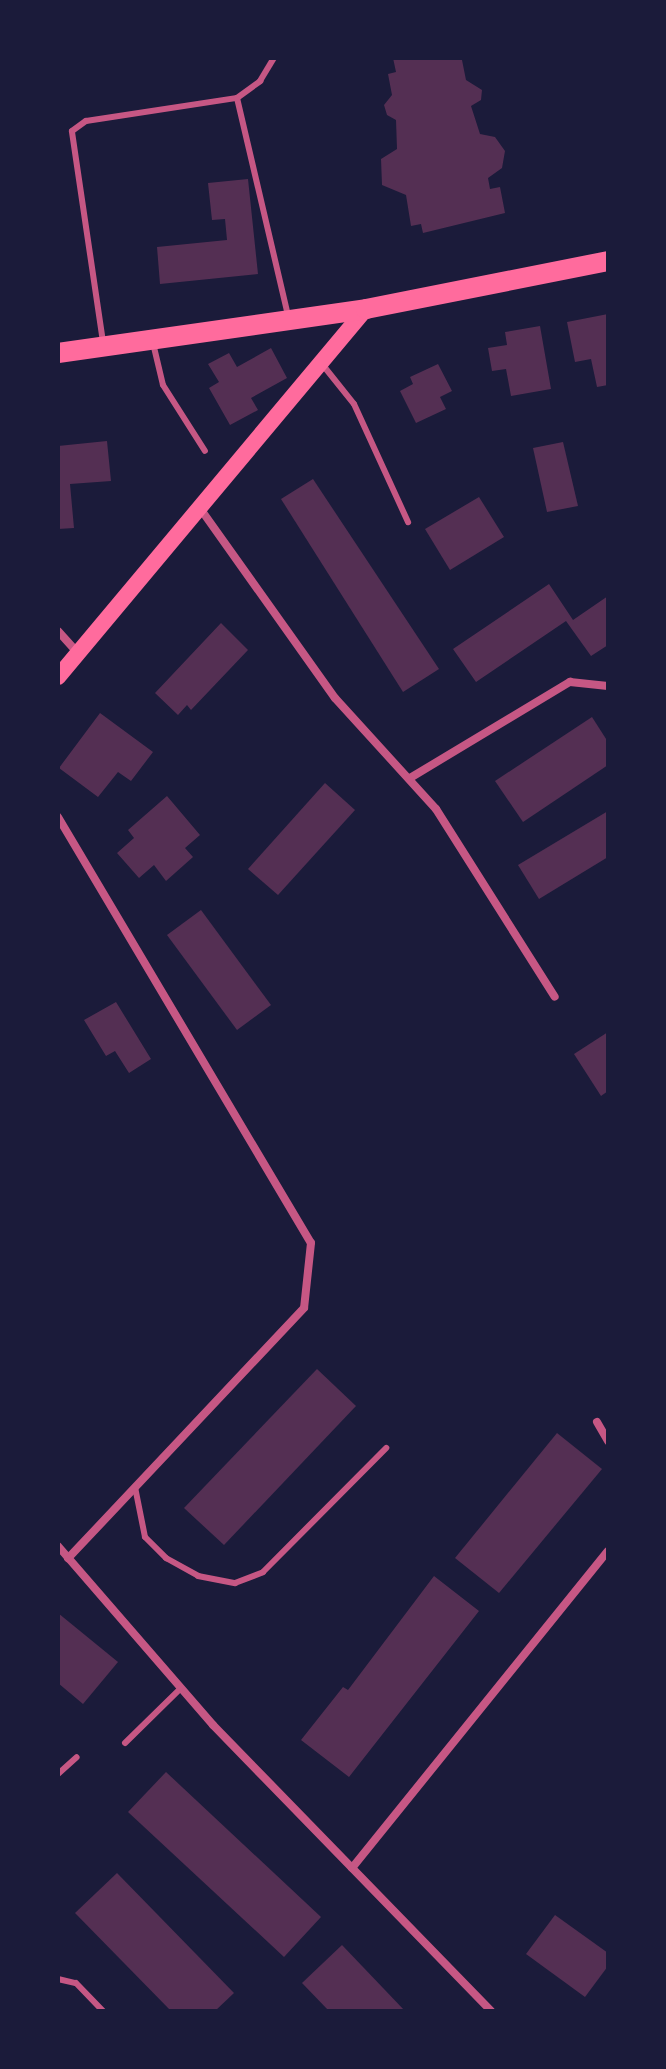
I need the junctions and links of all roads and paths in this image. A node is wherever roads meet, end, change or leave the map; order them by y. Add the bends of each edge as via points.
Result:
1 (274, 58) edge
2 (237, 98) junction
3 (608, 261) edge
4 (366, 309) junction
5 (288, 320) junction
6 (152, 340) junction
7 (104, 346) junction
8 (58, 353) edge
9 (322, 364) junction
10 (205, 451) dead end
11 (202, 511) junction
12 (408, 522) dead end
13 (58, 631) edge
14 (79, 653) junction
15 (58, 677) edge
16 (608, 686) edge
17 (410, 778) junction
18 (58, 817) edge
19 (555, 997) dead end
20 (597, 1422) dead end
21 (608, 1441) edge
22 (386, 1448) dead end
23 (135, 1487) junction
24 (58, 1546) edge
25 (608, 1551) edge
26 (68, 1558) junction
27 (181, 1688) junction
28 (125, 1743) dead end
29 (77, 1757) dead end
30 (58, 1774) edge
31 (352, 1868) junction
32 (58, 1979) edge
33 (103, 2011) edge
34 (491, 2011) edge

1 - 2 lane via 260,81
2 - 5 lane
2 - 7 lane via 86,121 72,131
3 - 4 main road
4 - 5 main road
4 - 9 main road
5 - 6 main road
6 - 7 main road
6 - 10 lane via 163,385
7 - 8 main road
9 - 11 main road
9 - 12 lane via 354,404
11 - 14 main road
11 - 17 street via 326,687
13 - 14 street
14 - 15 main road
16 - 17 street via 570,682
17 - 19 street via 436,809
18 - 23 street via 311,1243 304,1308
20 - 21 street
22 - 23 lane via 263,1572 235,1583 198,1576 166,1558 145,1537
23 - 26 street
24 - 26 street
25 - 31 street
26 - 27 street
27 - 28 lane
27 - 31 street
29 - 30 lane
31 - 34 street
32 - 33 lane via 76,1983

